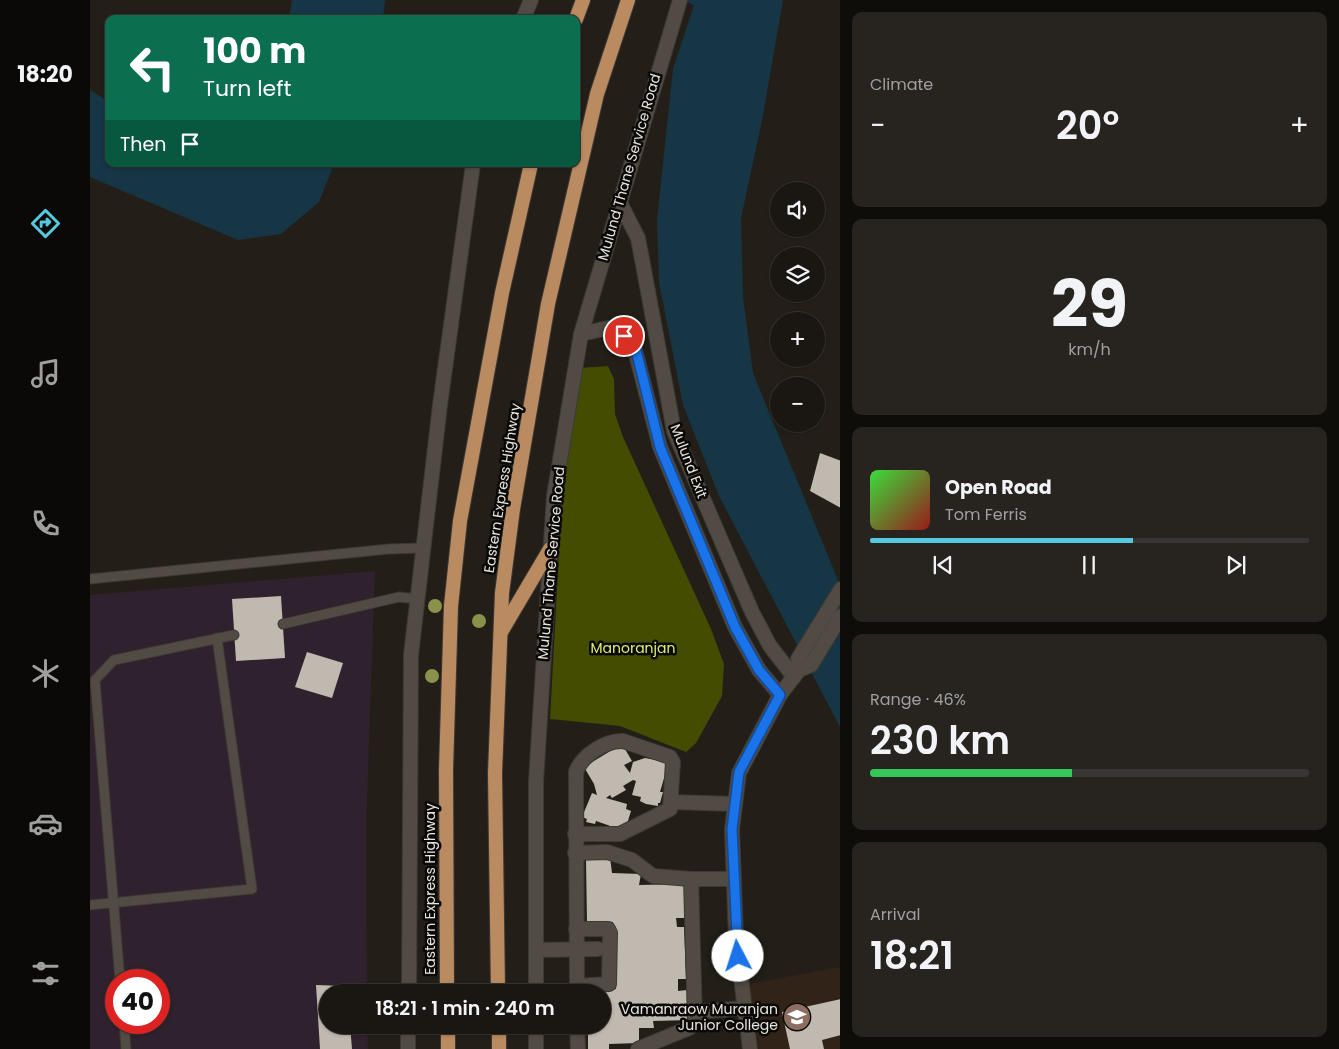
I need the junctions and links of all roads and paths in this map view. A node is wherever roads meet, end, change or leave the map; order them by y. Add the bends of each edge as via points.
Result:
1 (531, 0) edge
2 (583, 0) edge
3 (628, 0) edge
4 (677, 7) edge
5 (525, 15) edge
6 (577, 15) edge
7 (473, 167) edge
8 (530, 167) edge
9 (580, 167) edge
10 (580, 167) edge
11 (619, 201) junction
12 (581, 334) junction
13 (423, 548) junction
14 (550, 549) junction
15 (90, 579) edge
16 (840, 588) edge
17 (418, 599) junction
18 (840, 616) edge
19 (283, 624) dead end
20 (500, 634) junction
21 (234, 635) dead end
22 (217, 638) junction
23 (801, 667) junction
24 (92, 681) edge
25 (780, 695) junction
26 (672, 802) junction
27 (735, 804) junction
28 (575, 834) junction
29 (575, 853) junction
30 (690, 880) junction
31 (734, 880) junction
32 (114, 903) junction
33 (90, 905) edge
34 (576, 929) junction
35 (598, 949) dead end
36 (536, 950) junction
37 (576, 950) junction
38 (119, 969) edge
39 (409, 984) edge
40 (447, 984) edge
41 (498, 984) edge
42 (536, 984) edge
43 (577, 984) edge
44 (609, 984) edge
45 (745, 1008) junction
46 (694, 1012) junction
47 (125, 1034) edge
48 (408, 1034) edge
49 (448, 1034) edge
50 (499, 1034) edge
51 (536, 1034) edge
52 (577, 1034) edge
53 (126, 1049) edge
54 (408, 1049) edge
55 (448, 1049) edge
56 (499, 1049) edge
57 (536, 1049) edge
58 (578, 1049) edge
59 (638, 1049) edge
60 (750, 1049) edge

1 - 5 street
2 - 6 highway
3 - 9 highway, Eastern Express Highway via 597,94
4 - 11 street, Mulund Thane Service Road
7 - 13 street
8 - 40 highway, Eastern Express Highway via 502,293 460,521 452,606 446,760
10 - 20 highway, Eastern Express Highway via 548,304 513,509
11 - 12 street, Mulund Thane Service Road
11 - 23 street, Mulund Exit via 638,238 674,431 752,612 770,646
12 - 14 street, Mulund Thane Service Road via 554,496
12 - 25 street via 608,328 624,336 636,350 660,447 735,627 759,670
13 - 15 lane
13 - 17 street
14 - 20 highway
14 - 36 street, Mulund Thane Service Road via 536,782
16 - 23 street
17 - 19 lane via 399,597
17 - 39 street via 412,655
18 - 23 street
20 - 41 highway, Eastern Express Highway via 495,773
21 - 22 lane
22 - 24 lane via 114,660
22 - 32 lane via 252,889
23 - 25 street
24 - 32 lane
25 - 27 street via 739,772
26 - 27 street
26 - 28 street via 670,809 620,834
26 - 28 street via 674,762 670,757 623,741 608,742 578,766
27 - 31 street via 732,829
28 - 29 street
29 - 30 street via 607,852 632,860 653,876
29 - 34 street
30 - 31 street
30 - 46 street
31 - 45 street via 736,938
32 - 33 lane
32 - 38 lane
34 - 37 street
34 - 44 street via 608,929
35 - 37 street
36 - 37 street
36 - 42 street, Mulund Thane Service Road
37 - 43 street
45 - 46 street
45 - 60 street
46 - 59 street via 695,1021 689,1028
47 - 53 lane
48 - 54 street
49 - 55 highway
50 - 56 highway
51 - 57 street
52 - 58 street

